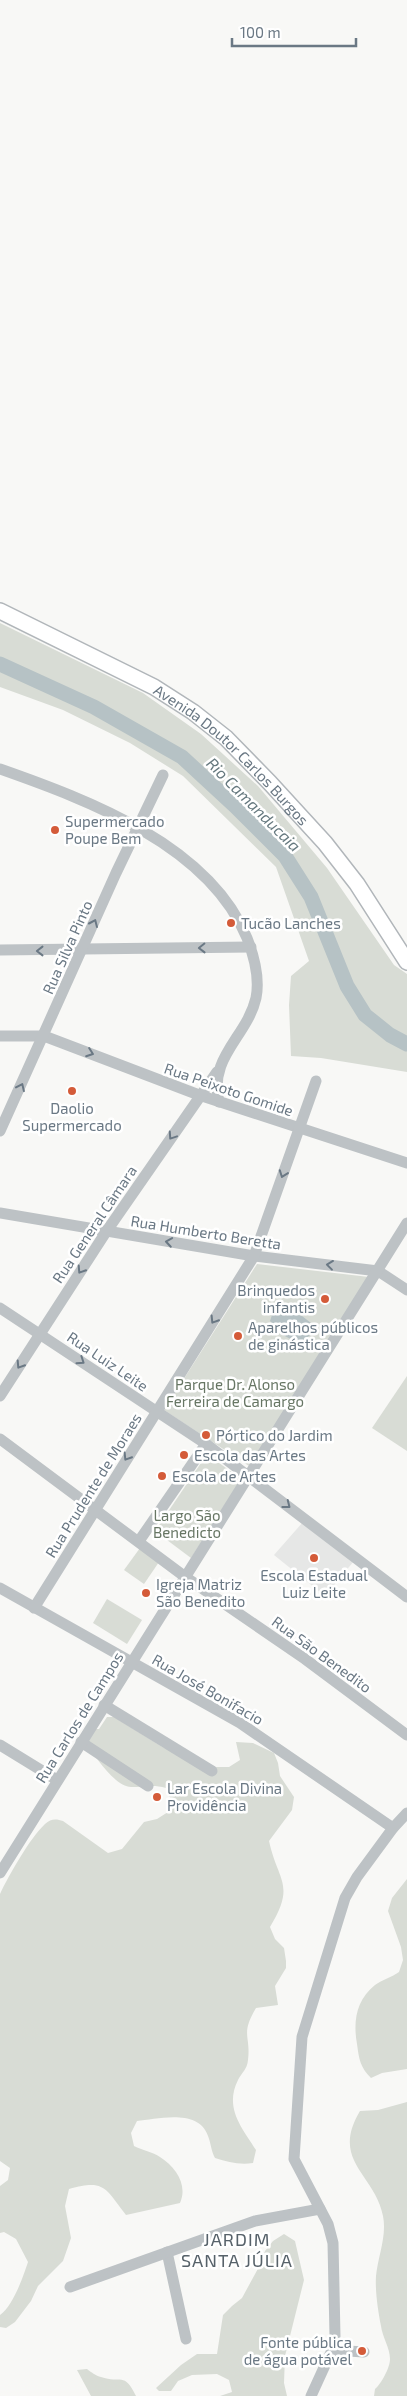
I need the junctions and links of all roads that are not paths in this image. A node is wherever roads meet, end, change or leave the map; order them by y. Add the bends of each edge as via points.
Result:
1 (0, 611) edge
2 (0, 769) edge
3 (163, 775) dead end
4 (137, 827) junction
5 (251, 947) junction
6 (0, 950) edge
7 (82, 950) junction
8 (407, 962) edge
9 (0, 1036) edge
10 (44, 1036) junction
11 (217, 1072) junction
12 (316, 1081) dead end
13 (199, 1096) junction
14 (219, 1102) junction
15 (300, 1128) junction
16 (0, 1131) edge
17 (407, 1163) edge
18 (0, 1213) edge
19 (407, 1223) edge
20 (106, 1232) junction
21 (254, 1256) junction
22 (378, 1271) junction
23 (407, 1290) edge
24 (0, 1308) edge
25 (40, 1334) junction
26 (0, 1396) edge
27 (156, 1410) junction
28 (0, 1439) edge
29 (206, 1444) junction
30 (248, 1475) junction
31 (95, 1509) junction
32 (140, 1541) junction
33 (184, 1576) junction
34 (0, 1588) edge
35 (407, 1598) edge
36 (34, 1608) junction
37 (131, 1662) junction
38 (104, 1706) junction
39 (407, 1735) edge
40 (81, 1742) junction
41 (0, 1745) edge
42 (212, 1771) dead end
43 (57, 1780) junction
44 (148, 1786) dead end
45 (407, 1813) edge
46 (393, 1828) junction
47 (0, 1873) edge
48 (320, 2209) junction
49 (167, 2252) junction
50 (70, 2287) dead end
51 (186, 2339) dead end
52 (332, 2350) junction
53 (364, 2352) dead end
54 (311, 2396) edge

1 - 8 main road, Avenida Doutor Carlos Burgos via 154,687 226,738 325,843
2 - 4 street, Rua General Câmara via 94,805
3 - 4 street, Rua Silva Pinto
4 - 5 street, Rua General Câmara via 204,876 226,900
7 -> 4 street, Rua Silva Pinto
5 -> 7 street
5 - 11 street, Rua General Câmara via 257,980 256,998
7 -> 6 street
7 - 10 street, Rua Silva Pinto
9 - 10 street
10 -> 13 street, Rua Peixoto Gomide
16 -> 10 street, Rua Silva Pinto
11 - 13 street, Rua General Câmara
11 - 14 street
12 - 15 street, Rua Prudente de Moraes
13 - 14 street, Rua Peixoto Gomide
13 -> 20 street, Rua General Câmara
14 - 15 street, Rua Peixoto Gomide
15 - 17 street, Rua Peixoto Gomide
15 -> 21 street, Rua Prudente de Moraes
18 - 20 street, Rua Humberto Beretta
19 - 22 street
21 -> 20 street, Rua Humberto Beretta
20 -> 25 street, Rua General Câmara
22 -> 21 street, Rua Humberto Beretta
21 -> 27 street, Rua Prudente de Moraes
22 - 23 street
22 - 30 street
24 - 25 street, Rua Luiz Leite
25 -> 26 street, Rua General Câmara
25 -> 27 street, Rua Luiz Leite
27 - 29 street, Rua Luiz Leite
27 -> 31 street, Rua Prudente de Moraes
28 - 31 street, Rua São Benedito
29 - 30 street, Rua Luiz Leite
29 - 32 street
30 - 33 street, Rua Carlos de Campos
30 -> 35 street, Rua Luiz Leite
31 - 32 street, Rua São Benedito
31 - 36 street, Rua Prudente de Moraes
32 - 33 street, Rua São Benedito
33 - 37 street, Rua Carlos de Campos
33 - 39 street, Rua São Benedito via 305,1659
34 - 36 street, Rua José Bonifacio
36 - 37 street, Rua José Bonifacio
37 - 38 street, Rua Carlos de Campos
37 - 46 street, Rua José Bonifacio via 240,1723
38 - 40 street, Rua Carlos de Campos
38 - 42 street
40 - 43 street, Rua Carlos de Campos
40 - 44 street
41 - 43 street
43 - 47 street, Rua Carlos de Campos
45 - 46 street
46 - 48 street via 345,1898 302,2036 294,2159
48 - 49 street via 255,2221
48 - 52 street via 334,2243 335,2336
49 - 50 street
49 - 51 street
52 - 53 street
52 - 54 street

